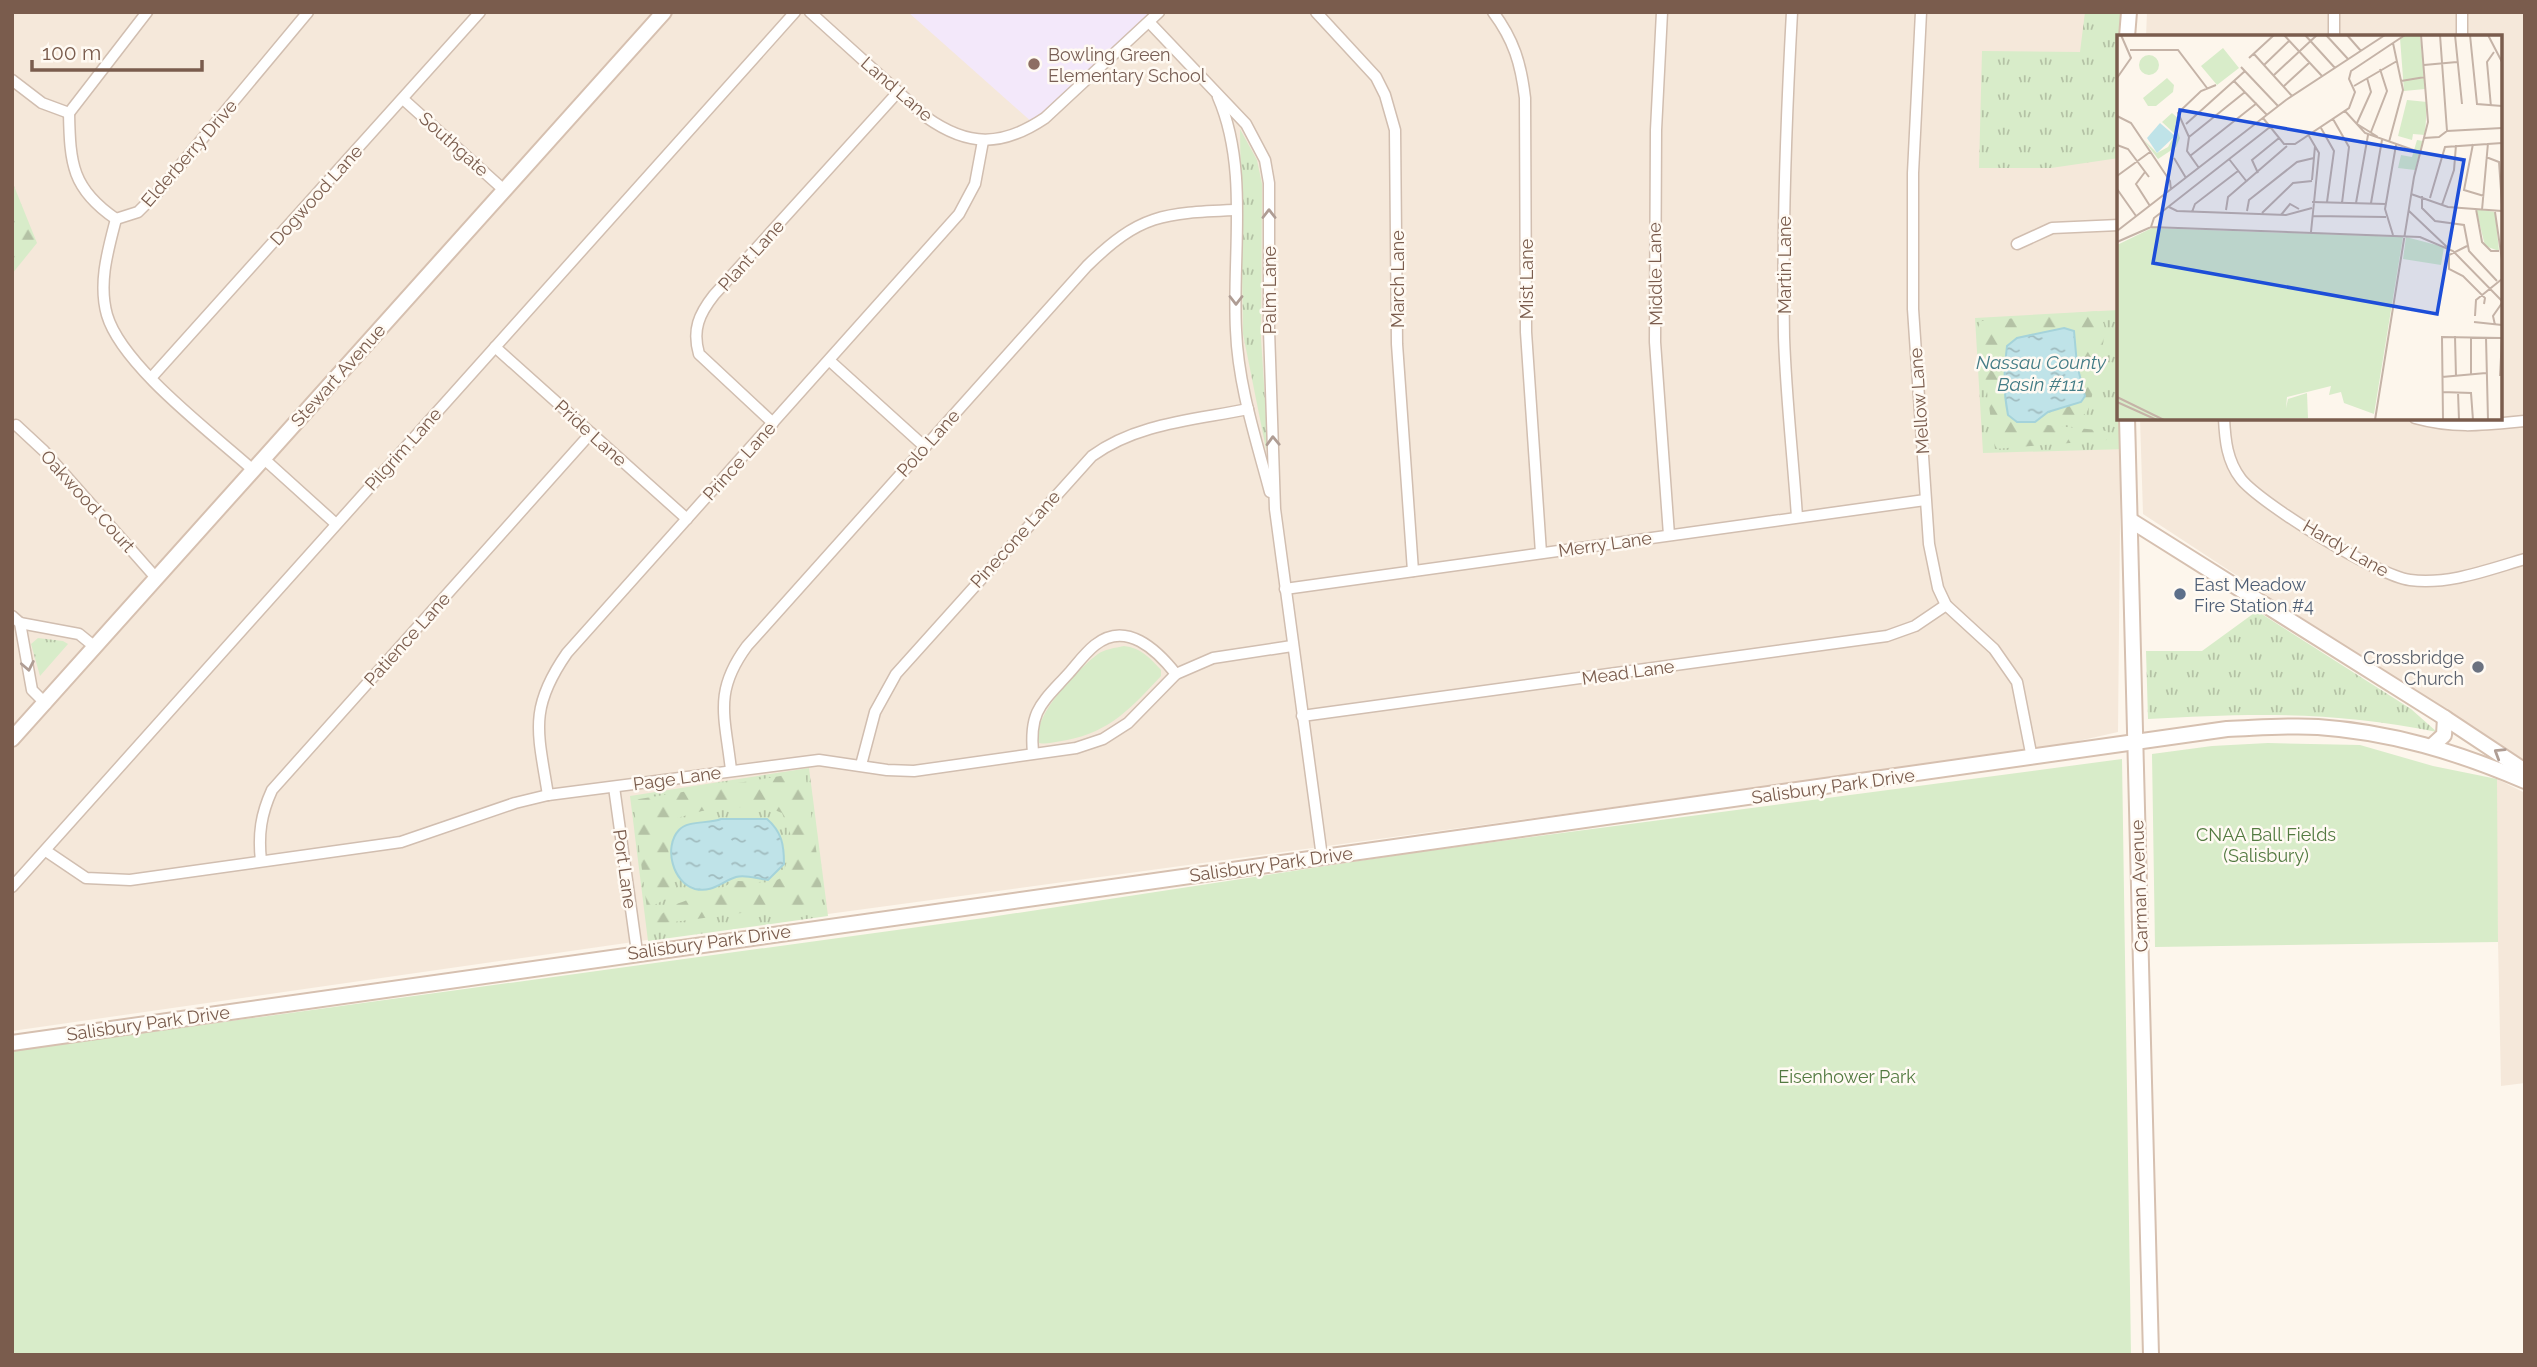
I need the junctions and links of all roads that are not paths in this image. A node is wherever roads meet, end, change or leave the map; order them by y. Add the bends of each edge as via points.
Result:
1 (147, 12) edge
2 (308, 12) edge
3 (480, 12) edge
4 (664, 12) edge
5 (795, 12) edge
6 (810, 12) edge
7 (1159, 12) edge
8 (1316, 12) edge
9 (1493, 12) edge
10 (1662, 12) edge
11 (1793, 12) edge
12 (1921, 12) edge
13 (2130, 12) edge
14 (2334, 12) edge
15 (2462, 12) edge
16 (1149, 22) junction
17 (2127, 35) edge
18 (2334, 35) edge
19 (2462, 35) edge
20 (12, 80) edge
21 (1214, 88) junction
22 (898, 92) junction
23 (403, 99) junction
24 (69, 113) junction
25 (983, 141) junction
26 (504, 190) junction
27 (1235, 210) junction
28 (116, 219) junction
29 (2117, 225) edge
30 (2017, 244) dead end
31 (495, 347) junction
32 (830, 360) junction
33 (152, 378) junction
34 (1248, 408) junction
35 (2127, 420) edge
36 (2224, 420) edge
37 (2423, 420) edge
38 (2525, 421) edge
39 (773, 424) junction
40 (16, 425) dead end
41 (591, 433) junction
42 (925, 447) junction
43 (264, 458) junction
44 (253, 470) junction
45 (1926, 499) junction
46 (1275, 509) junction
47 (1797, 517) junction
48 (687, 519) junction
49 (2130, 520) junction
50 (336, 523) junction
51 (1669, 536) junction
52 (1541, 553) junction
53 (2525, 559) edge
54 (1413, 571) junction
55 (157, 579) junction
56 (1285, 589) junction
57 (1946, 605) junction
58 (16, 620) edge
59 (1292, 646) junction
60 (94, 647) junction
61 (1176, 674) junction
62 (46, 704) junction
63 (1302, 716) junction
64 (2445, 718) junction
65 (12, 739) edge
66 (2135, 743) junction
67 (2432, 746) junction
68 (1033, 753) junction
69 (2032, 758) junction
70 (861, 765) junction
71 (732, 770) junction
72 (2525, 771) edge
73 (2525, 780) edge
74 (614, 787) junction
75 (548, 795) junction
76 (46, 851) junction
77 (1322, 857) junction
78 (261, 860) junction
79 (12, 887) edge
80 (637, 952) junction
81 (12, 1043) edge
82 (2151, 1355) edge

1 - 24 street
2 - 28 street, Elderberry Drive via 158,192 138,212
3 - 23 street, Dogwood Lane
4 - 26 main road, Stewart Avenue
5 - 31 street, Pilgrim Lane
6 - 22 street, Land Lane
7 - 16 street, Land Lane
8 - 54 street, March Lane via 1376,77 1392,114 1397,344
9 - 52 street, Mist Lane via 1520,61 1525,98 1526,332
10 - 51 street, Middle Lane via 1655,342
11 - 47 street, Martin Lane via 1783,259
12 - 45 street, Mellow Lane via 1913,295
13 - 17 main road
14 - 18 street
15 - 19 street
16 - 21 street, Palm Lane
16 - 25 street, Land Lane via 1045,118 1026,131
20 - 24 street via 42,103
21 - 27 street, Palm Lane via 1233,136
46 -> 21 street, Palm Lane via 1269,183 1256,136
22 - 25 street, Land Lane via 946,131
22 - 39 street, Plant Lane via 714,295 698,319 695,339 699,354
23 - 26 street, Southgate
23 - 33 street, Dogwood Lane
24 - 28 street via 69,138 82,189
25 - 32 street, Prince Lane via 970,199
26 - 43 main road, Stewart Avenue
27 -> 34 street, Palm Lane via 1236,331
27 - 42 street, Polo Lane via 1157,216 1114,239
28 - 33 street via 104,273 107,314 126,354
29 - 30 street via 2052,228
31 - 41 street, Pride Lane
31 - 50 street, Pilgrim Lane
32 - 39 street, Prince Lane
32 - 42 street
33 - 44 street
34 - 46 street, Palm Lane
34 - 70 street, Pinecone Lane via 1138,431 1092,456 896,674 875,712
35 - 49 main road, Carman Avenue
36 - 53 street, Hardy Lane via 2228,454 2242,480 2262,498 2372,567 2407,580 2435,582
37 - 38 street via 2465,427
39 - 48 street, Prince Lane
40 - 55 street, Oakwood Court
41 - 48 street, Pride Lane
41 - 78 street, Patience Lane via 272,790 260,827
42 - 71 street, Polo Lane via 730,668 723,701
43 - 44 main road, Stewart Avenue
43 - 50 street
44 - 55 main road, Stewart Avenue
45 - 47 street, Merry Lane
45 - 57 street, Mellow Lane via 1932,568
46 - 56 street, Palm Lane
47 - 51 street, Merry Lane
48 - 75 street, Prince Lane via 548,680 538,725
49 - 64 main road
49 - 66 main road, Carman Avenue
50 - 76 street, Pilgrim Lane
51 - 52 street, Merry Lane
52 - 54 street, Merry Lane
54 - 56 street, Merry Lane
55 - 60 main road, Stewart Avenue
56 - 59 street, Palm Lane
57 - 63 street, Mead Lane via 1914,626 1887,636
57 - 69 street, Mellow Lane via 2011,671 2021,696
58 - 60 street via 79,634
58 -> 62 street via 32,690
59 - 61 street, Page Lane via 1213,658
59 - 63 street, Palm Lane
60 - 62 main road, Stewart Avenue
61 - 68 street, Page Lane via 1128,723 1103,739 1076,748
61 - 68 street via 1159,653 1138,639 1110,638 1095,644 1036,709
62 - 65 main road, Stewart Avenue
63 - 77 street, Palm Lane
64 - 67 main road via 2444,735
72 -> 64 main road
66 - 67 main road, Salisbury Park Drive via 2227,729 2315,727
66 - 69 main road, Salisbury Park Drive
66 - 82 main road, Carman Avenue
67 - 73 main road, Salisbury Park Drive
68 - 70 street, Page Lane via 914,771
69 - 77 main road, Salisbury Park Drive
70 - 71 street, Page Lane via 819,760
71 - 74 street, Page Lane
74 - 75 street, Page Lane
74 - 80 street, Port Lane
75 - 78 street, Page Lane via 401,842
76 - 78 street, Page Lane via 86,878 107,881
76 - 79 street, Pilgrim Lane
77 - 80 main road, Salisbury Park Drive
80 - 81 main road, Salisbury Park Drive

